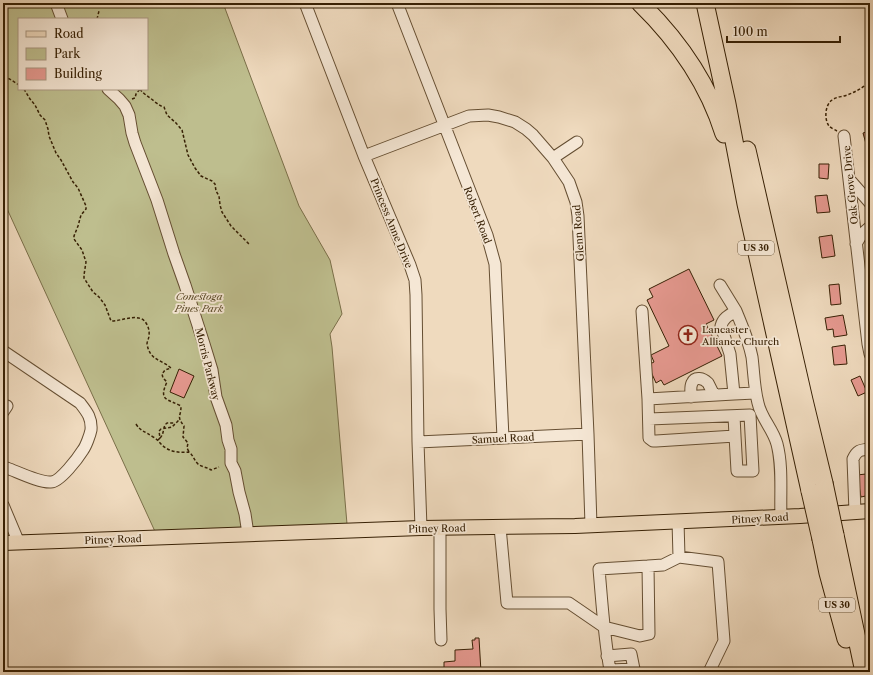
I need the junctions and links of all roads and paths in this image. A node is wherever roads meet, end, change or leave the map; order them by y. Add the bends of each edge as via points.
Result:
1 (56, 3) edge
2 (305, 3) edge
3 (397, 3) edge
4 (640, 3) edge
5 (705, 3) edge
6 (717, 3) edge
7 (99, 11) dead end
8 (62, 18) edge
9 (98, 18) edge
10 (3, 70) edge
11 (870, 82) edge
12 (18, 84) edge
13 (25, 90) edge
14 (109, 90) edge
15 (139, 90) edge
16 (141, 90) edge
17 (123, 104) junction
18 (444, 125) junction
19 (844, 136) joint
20 (577, 142) dead end
21 (364, 156) junction
22 (553, 158) junction
23 (849, 179) junction
24 (870, 203) edge
25 (870, 227) edge
26 (249, 244) dead end
27 (856, 244) junction
28 (760, 269) junction
29 (720, 285) dead end
30 (642, 311) dead end
31 (736, 311) junction
32 (3, 351) edge
33 (870, 354) edge
34 (755, 393) junction
35 (734, 394) junction
36 (714, 395) junction
37 (691, 397) junction
38 (648, 399) junction
39 (750, 415) junction
40 (762, 415) junction
41 (734, 416) junction
42 (649, 419) junction
43 (179, 420) junction
44 (175, 423) junction
45 (136, 424) dead end
46 (164, 428) junction
47 (588, 434) junction
48 (735, 436) junction
49 (503, 438) junction
50 (159, 439) junction
51 (418, 442) junction
52 (870, 449) edge
53 (189, 452) junction
54 (220, 467) dead end
55 (3, 469) edge
56 (817, 488) junction
57 (3, 505) edge
58 (870, 511) edge
59 (855, 512) junction
60 (781, 517) junction
61 (678, 522) junction
62 (591, 525) junction
63 (440, 527) junction
64 (500, 527) junction
65 (421, 528) junction
66 (248, 534) junction
67 (828, 537) junction
68 (3, 543) edge
69 (19, 543) junction
70 (679, 557) junction
71 (648, 566) junction
72 (851, 611) junction
73 (604, 627) junction
74 (441, 640) dead end
75 (607, 656) dead end
76 (709, 672) edge
77 (853, 672) edge
78 (864, 672) edge
79 (868, 672) edge

1 - 8 street
2 - 21 street, Princess Anne Drive
3 - 18 street, Robert Road
4 - 28 highway via 682,49 711,100 725,138
5 - 28 highway, US 30
6 - 56 highway, US 30
7 - 9 path
10 - 12 path via 8,78
11 - 19 path via 861,89 833,98 826,108 829,126
13 - 43 path via 45,120 56,153 86,206 74,236 86,262 84,278 105,305 111,321 128,318 145,321 150,334 147,342 150,352 170,368 162,374 162,378 167,382 163,394 170,402 181,406
14 - 17 street, Morris Parkway
15 - 17 path via 135,98
16 - 26 path via 148,98 164,107 166,115 182,130 191,162 201,176 215,184 222,212 231,226
17 - 66 street, Morris Parkway via 129,115 135,143 157,200 208,356 216,397 226,425 231,463 246,514
18 - 21 street, Glenn Road
18 - 22 street, Glenn Road via 469,116 499,117 526,129
18 - 49 street, Robert Road via 487,235 495,264
19 - 23 street, Oak Grove Drive
20 - 22 street
21 - 51 street, Princess Anne Drive via 415,280
22 - 47 street, Glenn Road via 569,182 578,216
23 - 24 street
23 - 27 street, Oak Grove Drive
25 - 27 street
27 - 33 street, Oak Grove Drive
28 - 56 highway, US 30
29 - 31 street
30 - 38 street
31 - 34 street via 750,349
31 - 35 street via 726,317 721,326 730,354
32 - 55 street via 80,403 89,414 91,431 83,450 58,480 42,481 7,468
34 - 35 street
34 - 40 street
35 - 36 street
36 - 37 street
36 - 37 street via 708,383 696,378 692,382
37 - 38 street
38 - 42 street
39 - 40 street
39 - 41 street
39 - 48 street via 753,471 737,471
40 - 60 street via 777,444
41 - 42 street
41 - 48 street
42 - 48 street via 650,438 653,441
43 - 44 path
43 - 53 path via 184,426 182,437 188,443
44 - 46 path via 172,427
44 - 46 path via 167,423
45 - 50 path via 140,430
46 - 50 path
46 - 50 path via 160,431
47 - 49 street, Samuel Road
47 - 62 street, Glenn Road
49 - 51 street, Samuel Road
50 - 53 path via 162,445 169,449
51 - 65 street, Princess Anne Drive
52 - 59 street via 859,451 853,459
53 - 54 path via 200,466 211,470
56 - 67 highway, US 30, bridge
57 - 69 street
58 - 59 main road, Pitney Road
59 - 60 main road, Pitney Road
60 - 61 main road, Pitney Road
61 - 62 main road, Pitney Road
61 - 70 street
62 - 64 main road, Pitney Road
63 - 64 main road, Pitney Road
63 - 65 main road, Pitney Road
63 - 74 street
64 - 73 street via 507,603 569,603
65 - 66 main road, Pitney Road
66 - 69 main road, Pitney Road
67 - 72 highway, US 30
67 - 77 highway, US 30 via 828,573
68 - 69 main road, Pitney Road
70 - 71 street via 663,565
70 - 76 street via 718,562 724,641
71 - 73 street via 599,568
71 - 73 street via 649,634 640,636
72 - 78 highway, US 30
72 - 79 highway
73 - 75 street

